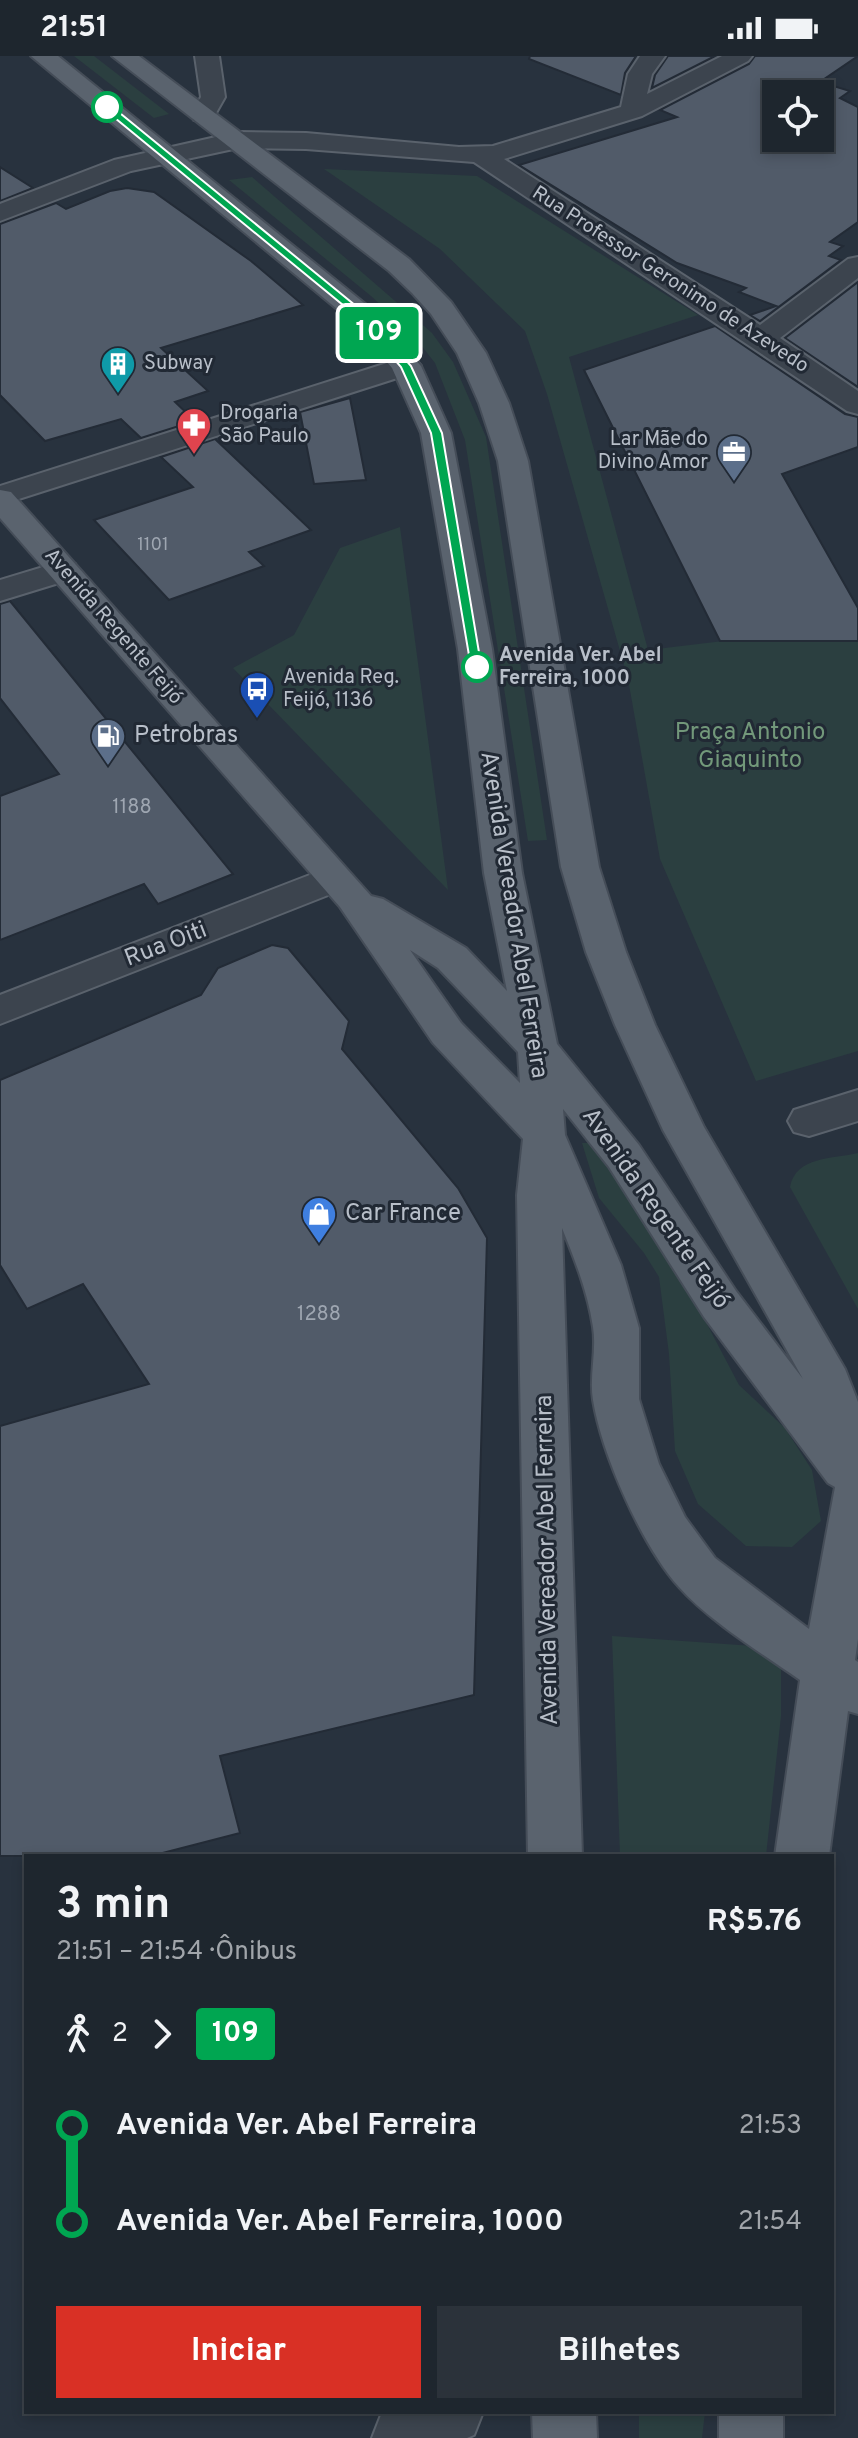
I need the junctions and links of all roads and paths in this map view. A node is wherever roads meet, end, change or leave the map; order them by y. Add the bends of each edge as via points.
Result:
1 (43, 56) edge
2 (124, 56) edge
3 (207, 56) edge
4 (653, 56) edge
5 (740, 56) edge
6 (633, 111) junction
7 (203, 115) junction
8 (238, 140) junction
9 (168, 155) junction
10 (482, 156) junction
11 (0, 213) edge
12 (858, 265) edge
13 (761, 338) junction
14 (406, 366) junction
15 (858, 405) edge
16 (0, 498) edge
17 (63, 571) junction
18 (0, 591) edge
19 (343, 889) junction
20 (0, 1010) edge
21 (538, 1048) junction
22 (858, 1105) edge
23 (809, 1121) dead end
24 (544, 1135) junction
25 (858, 1487) edge
26 (843, 1681) edge
27 (555, 1854) edge
28 (802, 1854) edge
29 (447, 2414) edge
30 (564, 2414) edge
31 (751, 2414) edge
32 (404, 2438) edge
33 (565, 2438) edge
34 (751, 2438) edge

1 - 9 main road, Avenida Vereador Abel Ferreira
2 - 7 main road
3 - 7 street via 213,97
4 - 6 street via 636,85
5 - 6 street
6 - 10 street
7 - 8 main road
8 - 9 street
8 - 10 street
8 - 25 main road via 428,291 468,341 513,461 580,867 606,952 684,1130 829,1382
9 - 11 street via 123,165
9 - 14 main road, Avenida Vereador Abel Ferreira via 364,317
10 - 13 street, Rua Professor Geronimo de Azevedo
12 - 13 street
13 - 15 street, Rua Professor Geronimo de Azevedo
14 - 16 street
14 - 21 main road, Avenida Vereador Abel Ferreira via 436,433 475,649 503,873
16 - 17 main road, Avenida Regente Feijó
17 - 18 street
17 - 19 main road, Avenida Regente Feijó
19 - 20 street, Rua Oiti
19 - 21 main road, Avenida Regente Feijó via 452,958
19 - 24 main road, Avenida Regente Feijó via 447,1033
21 - 24 main road, Avenida Vereador Abel Ferreira
21 - 25 main road, Avenida Regente Feijó via 624,1156 720,1304
22 - 23 street
24 - 26 main road, Avenida Regente Feijó via 599,1265 616,1328 616,1399 635,1464 660,1519 697,1573
24 - 27 main road, Avenida Vereador Abel Ferreira via 539,1195
25 - 26 main road
26 - 28 main road
29 - 32 street
30 - 33 main road
31 - 34 main road

